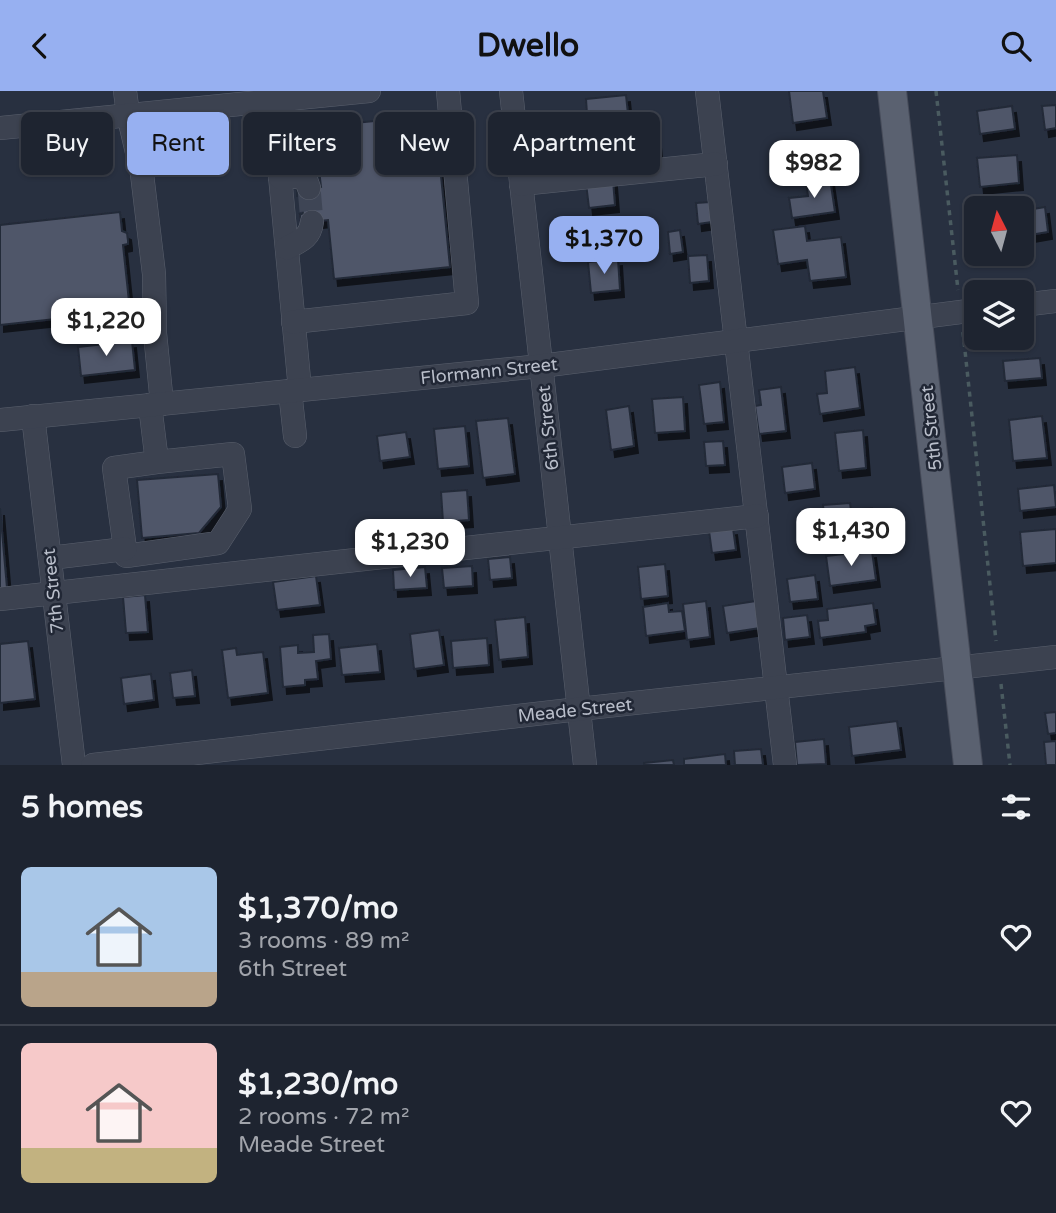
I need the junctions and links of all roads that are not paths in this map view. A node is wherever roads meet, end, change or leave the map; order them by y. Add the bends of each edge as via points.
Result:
1 (125, 91) edge
2 (369, 91) edge
3 (448, 91) edge
4 (511, 91) edge
5 (707, 91) edge
6 (892, 91) edge
7 (273, 101) junction
8 (128, 112) edge
9 (150, 112) edge
10 (127, 114) edge
11 (0, 128) edge
12 (716, 164) junction
13 (142, 175) edge
14 (280, 177) junction
15 (521, 184) junction
16 (309, 188) dead end
17 (312, 222) dead end
18 (287, 248) junction
19 (1056, 301) edge
20 (1034, 304) edge
21 (964, 312) edge
22 (918, 317) junction
23 (293, 322) junction
24 (737, 341) junction
25 (541, 366) junction
26 (295, 391) junction
27 (156, 404) junction
28 (33, 416) junction
29 (0, 419) edge
30 (295, 436) dead end
31 (156, 463) junction
32 (757, 516) junction
33 (561, 538) junction
34 (125, 549) junction
35 (50, 558) junction
36 (54, 592) junction
37 (0, 599) edge
38 (1056, 657) edge
39 (958, 668) junction
40 (776, 688) junction
41 (579, 709) junction
42 (74, 765) edge
43 (93, 765) edge
44 (585, 765) edge
45 (785, 765) edge
46 (968, 765) edge

1 - 8 street
2 - 7 street
3 - 23 street via 467,303
4 - 15 street, 6th Street
5 - 12 street
6 - 22 main road, 5th Street
7 - 9 street
7 - 14 street
10 - 11 street
12 - 15 street
12 - 24 street
13 - 27 street via 154,274
14 - 16 street via 306,180
14 - 18 street
15 - 25 street, 6th Street
17 - 18 street via 306,239
18 - 23 street
19 - 20 street
21 - 22 street, Flormann Street
22 - 24 street, Flormann Street
22 - 39 main road, 5th Street
23 - 26 street
24 - 25 street, Flormann Street
24 - 32 street
25 - 26 street, Flormann Street
25 - 33 street, 6th Street
26 - 27 street, Flormann Street
26 - 30 street
27 - 28 street, Flormann Street
27 - 31 street
28 - 29 street, Flormann Street
28 - 35 street, 7th Street
31 - 34 street via 114,468
31 - 34 street via 233,454 240,509 218,543 127,556
32 - 33 street
32 - 40 street
33 - 36 street
33 - 41 street, 6th Street
34 - 35 street
35 - 36 street, 7th Street
36 - 37 street
36 - 42 street, 7th Street
38 - 39 street, Meade Street
39 - 40 street, Meade Street
39 - 46 main road, 5th Street
40 - 41 street, Meade Street
40 - 45 street
41 - 43 street, Meade Street
41 - 44 street, 6th Street

